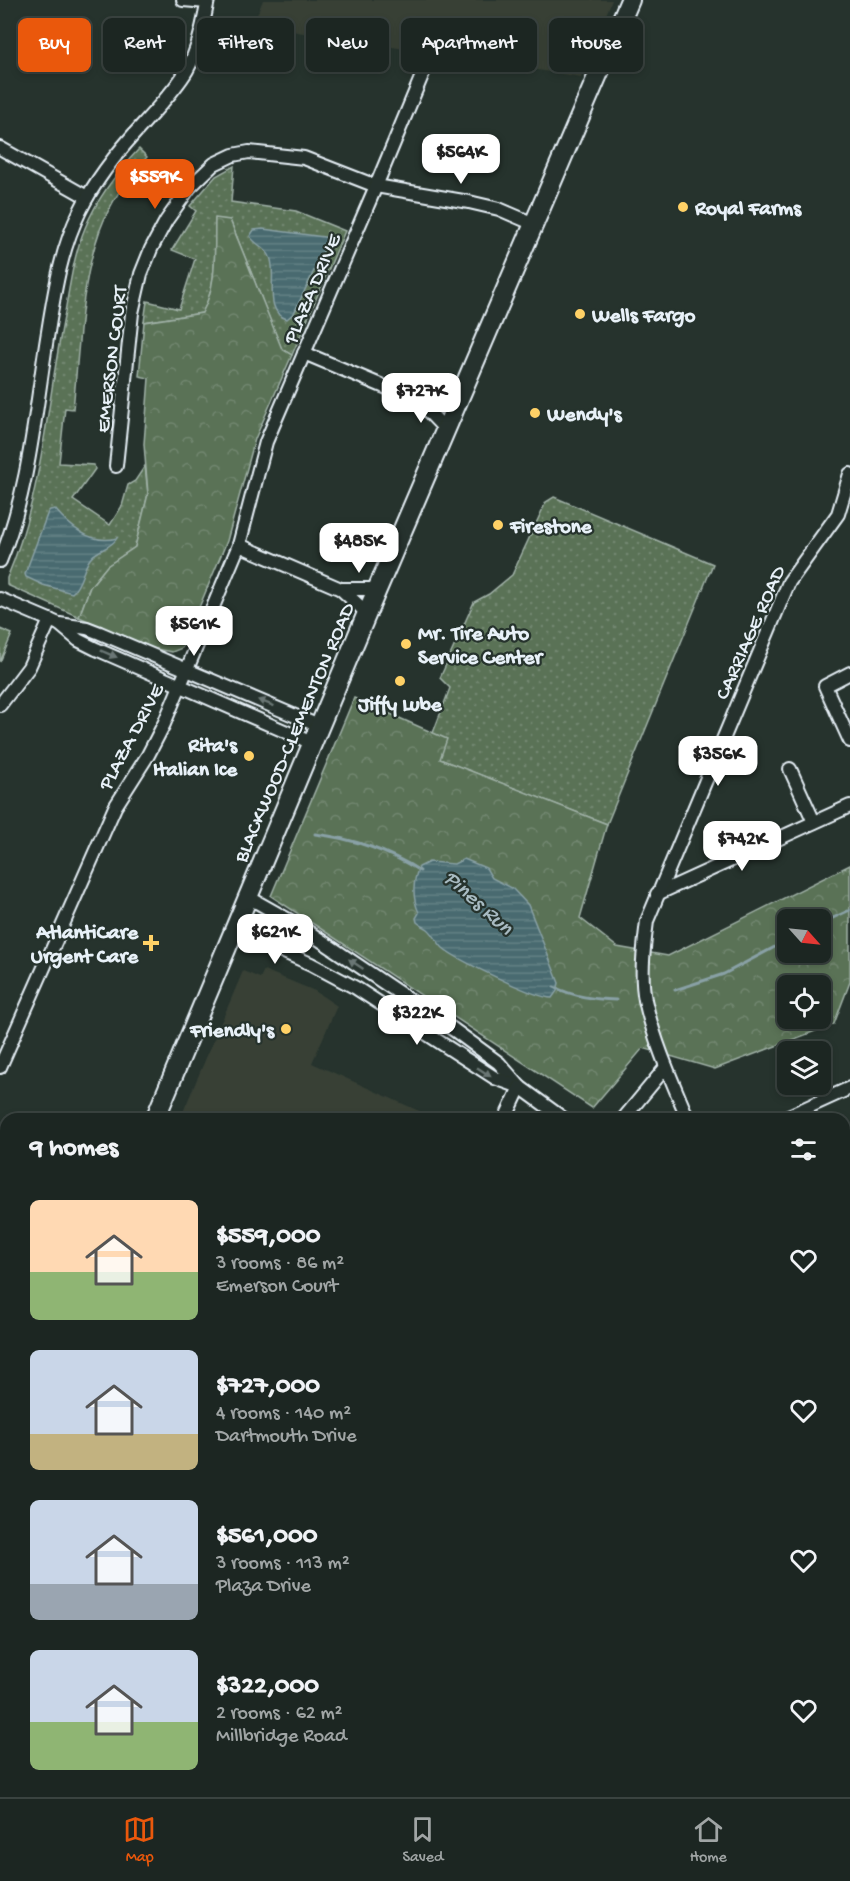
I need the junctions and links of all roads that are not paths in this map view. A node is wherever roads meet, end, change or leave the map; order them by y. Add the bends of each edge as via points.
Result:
1 (183, 0) edge
2 (630, 0) edge
3 (207, 1) edge
4 (423, 72) edge
5 (0, 148) edge
6 (376, 186) junction
7 (87, 197) junction
8 (534, 224) junction
9 (304, 352) junction
10 (423, 403) junction
11 (458, 403) junction
12 (446, 430) junction
13 (116, 466) dead end
14 (850, 474) edge
15 (239, 545) junction
16 (0, 561) edge
17 (341, 589) junction
18 (377, 589) junction
19 (0, 599) edge
20 (366, 614) junction
21 (55, 622) junction
22 (186, 670) junction
23 (850, 674) edge
24 (179, 685) junction
25 (0, 705) edge
26 (319, 726) junction
27 (850, 741) edge
28 (312, 743) junction
29 (790, 769) dead end
30 (850, 806) edge
31 (814, 822) junction
32 (657, 894) junction
33 (248, 897) junction
34 (234, 930) junction
35 (0, 1067) edge
36 (666, 1067) junction
37 (520, 1087) junction
38 (850, 1088) edge
39 (158, 1113) edge
40 (508, 1113) edge
41 (556, 1113) edge
42 (628, 1113) edge
43 (685, 1113) edge
44 (795, 1113) edge

1 - 3 street
2 - 8 main road, BLACKWOOD-CLEMENTON ROAD
3 - 7 street via 198,46 182,79 115,155
4 - 6 street, PLAZA DRIVE
5 - 7 street
6 - 8 street, EMERSON COURT via 469,202
6 - 9 street, PLAZA DRIVE
6 - 13 street, EMERSON COURT via 313,160 257,152 225,158 201,174 158,235 138,285
7 - 16 street via 61,260 25,479
8 - 11 main road, BLACKWOOD-CLEMENTON ROAD
9 - 10 street
9 - 15 street, PLAZA DRIVE via 266,442
10 - 11 street
10 - 12 street
11 - 12 main road, BLACKWOOD-CLEMENTON ROAD
12 - 18 main road, BLACKWOOD-CLEMENTON ROAD
14 - 32 street, CARRIAGE ROAD via 838,514 789,582
15 - 17 street
15 - 22 street, PLAZA DRIVE
17 - 18 street
17 - 20 street
18 - 20 main road, BLACKWOOD-CLEMENTON ROAD
19 - 21 street
20 - 26 main road, BLACKWOOD-CLEMENTON ROAD
21 - 22 street via 87,628
21 -> 24 street via 88,645
21 - 25 street via 29,667
22 - 24 street, PLAZA DRIVE
26 -> 22 street
23 - 27 street via 825,686
24 - 28 street
24 - 35 street, PLAZA DRIVE via 158,734 115,807
26 - 28 main road, BLACKWOOD-CLEMENTON ROAD
28 - 33 main road, BLACKWOOD-CLEMENTON ROAD
29 - 31 street
30 - 31 street
31 - 32 street
32 - 36 street, CARRIAGE ROAD via 647,921 642,962 645,999
33 - 34 main road, BLACKWOOD-CLEMENTON ROAD
37 -> 33 street via 499,1063 454,1030 301,927
34 -> 37 street via 356,988 495,1078
34 - 39 main road, BLACKWOOD-CLEMENTON ROAD
36 - 42 street
36 - 43 street, CARRIAGE ROAD
37 - 40 street
37 - 41 street
38 - 44 street

